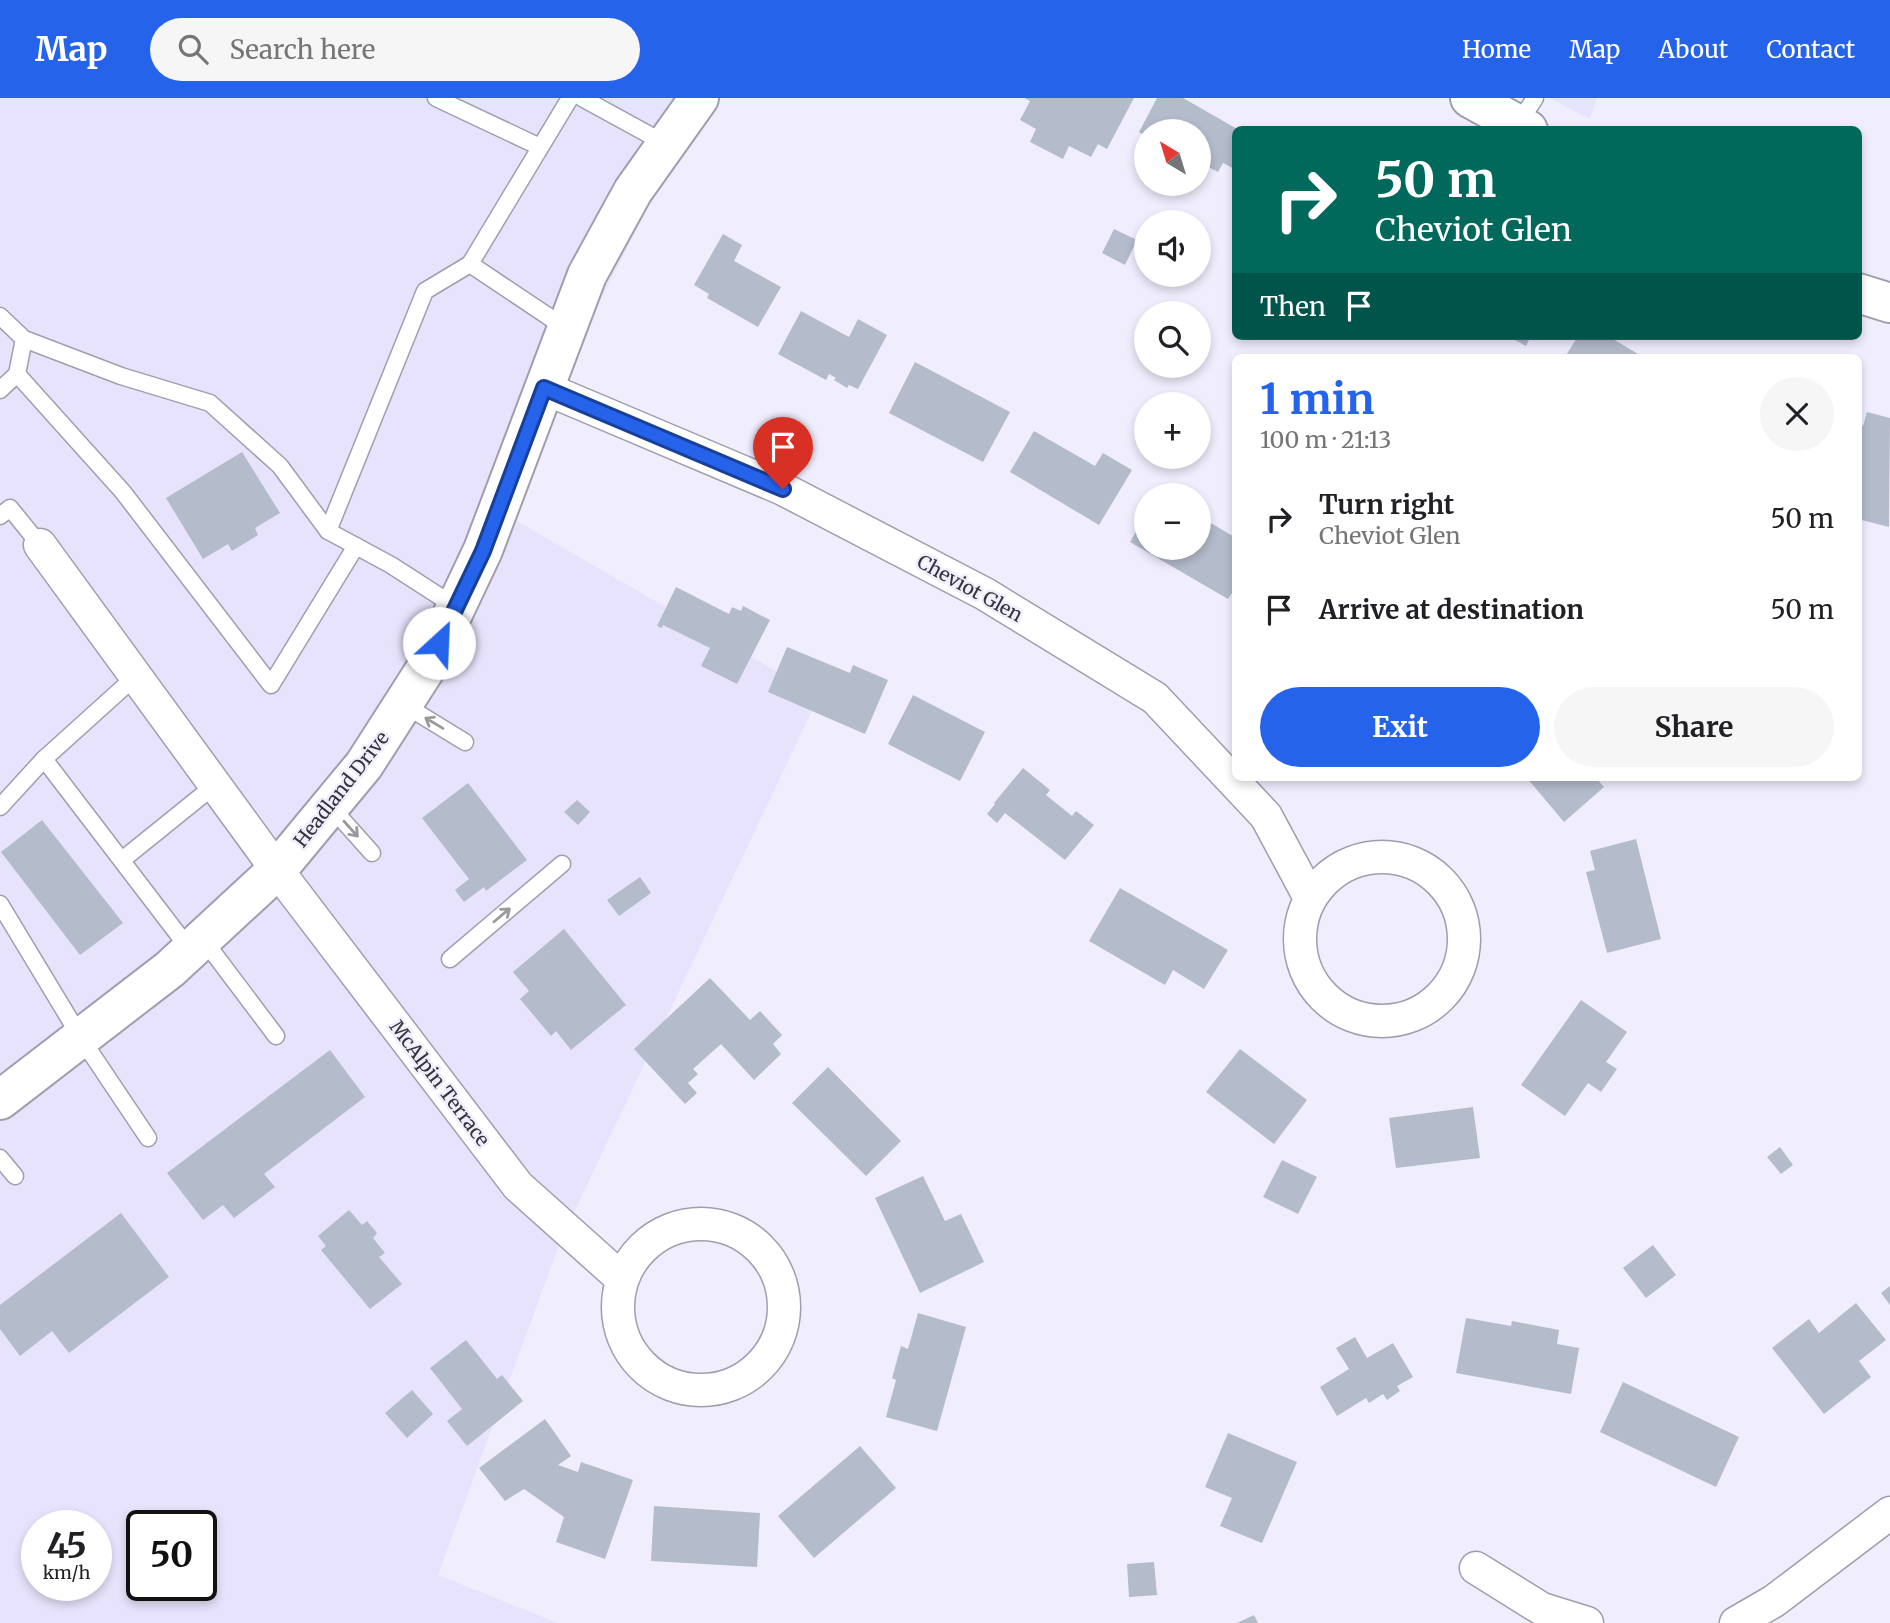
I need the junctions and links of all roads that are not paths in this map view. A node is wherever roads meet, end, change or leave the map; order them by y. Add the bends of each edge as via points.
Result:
1 (436, 98) edge
2 (569, 98) edge
3 (582, 98) edge
4 (699, 98) edge
5 (1470, 98) edge
6 (1527, 117) edge
7 (666, 144) junction
8 (540, 147) junction
9 (470, 264) junction
10 (1862, 294) edge
11 (1890, 303) edge
12 (0, 316) edge
13 (567, 329) junction
14 (24, 339) junction
15 (17, 374) junction
16 (544, 388) junction
17 (0, 390) edge
18 (3, 507) edge
19 (328, 531) junction
20 (40, 545) joint
21 (356, 546) junction
22 (456, 607) junction
23 (136, 676) junction
24 (403, 704) junction
25 (465, 741) dead end
26 (44, 759) junction
27 (1232, 780) edge
28 (1233, 781) edge
29 (215, 785) junction
30 (330, 806) junction
31 (0, 807) edge
32 (372, 853) dead end
33 (122, 860) junction
34 (562, 864) dead end
35 (277, 870) junction
36 (1310, 898) junction
37 (0, 904) edge
38 (201, 940) junction
39 (450, 959) dead end
40 (276, 1036) dead end
41 (81, 1038) junction
42 (0, 1100) edge
43 (148, 1138) dead end
44 (0, 1158) edge
45 (15, 1176) dead end
46 (622, 1279) junction
47 (1890, 1513) edge
48 (1476, 1568) dead end
49 (1587, 1623) edge
50 (1736, 1623) edge

1 - 8 lane
2 - 8 lane
3 - 7 lane
4 - 7 main road, Headland Drive
5 - 6 main road
7 - 13 main road, Headland Drive via 633,191 587,275
8 - 9 lane
9 - 13 lane
9 - 19 lane via 425,291
10 - 11 main road
12 - 14 lane
13 - 16 main road, Headland Drive
14 - 15 lane
14 - 19 lane via 121,376 210,402 280,466
15 - 17 lane
15 - 21 lane via 123,492 271,685
16 - 22 main road, Headland Drive via 483,551
16 - 27 street, Cheviot Glen via 783,489 985,594 1155,698
18 - 20 lane
19 - 21 lane
20 - 23 street, McAlpin Terrace
21 - 22 lane
22 - 24 main road, Headland Drive via 430,662
23 - 26 lane
23 - 29 street, McAlpin Terrace
25 -> 24 lane
24 - 30 main road, Headland Drive via 364,765
26 - 31 lane
26 - 33 lane
28 - 36 street, Cheviot Glen via 1266,816
29 - 33 lane
29 - 35 street, McAlpin Terrace
30 -> 32 lane
30 - 35 main road, Headland Drive
33 - 38 lane
39 -> 34 lane
35 - 38 main road, Headland Drive
35 - 46 street, McAlpin Terrace via 518,1186
36 - 36 street via 1299,939 1302,960 1323,998 1341,1010 1361,1019 1403,1018 1440,997 1453,979 1464,938 1461,917 1453,897 1423,867 1381,856 1360,859 1323,881
37 - 41 lane
38 - 40 lane
38 - 41 main road, Headland Drive
41 - 42 main road, Headland Drive
41 - 43 lane
44 - 45 lane
46 - 46 street via 618,1322 625,1343 653,1376 672,1386 715,1390 736,1383 755,1371 779,1336 784,1314 777,1271 765,1253 730,1229 708,1224 665,1231 632,1259
47 - 50 street via 1774,1601
48 - 49 street via 1542,1609

